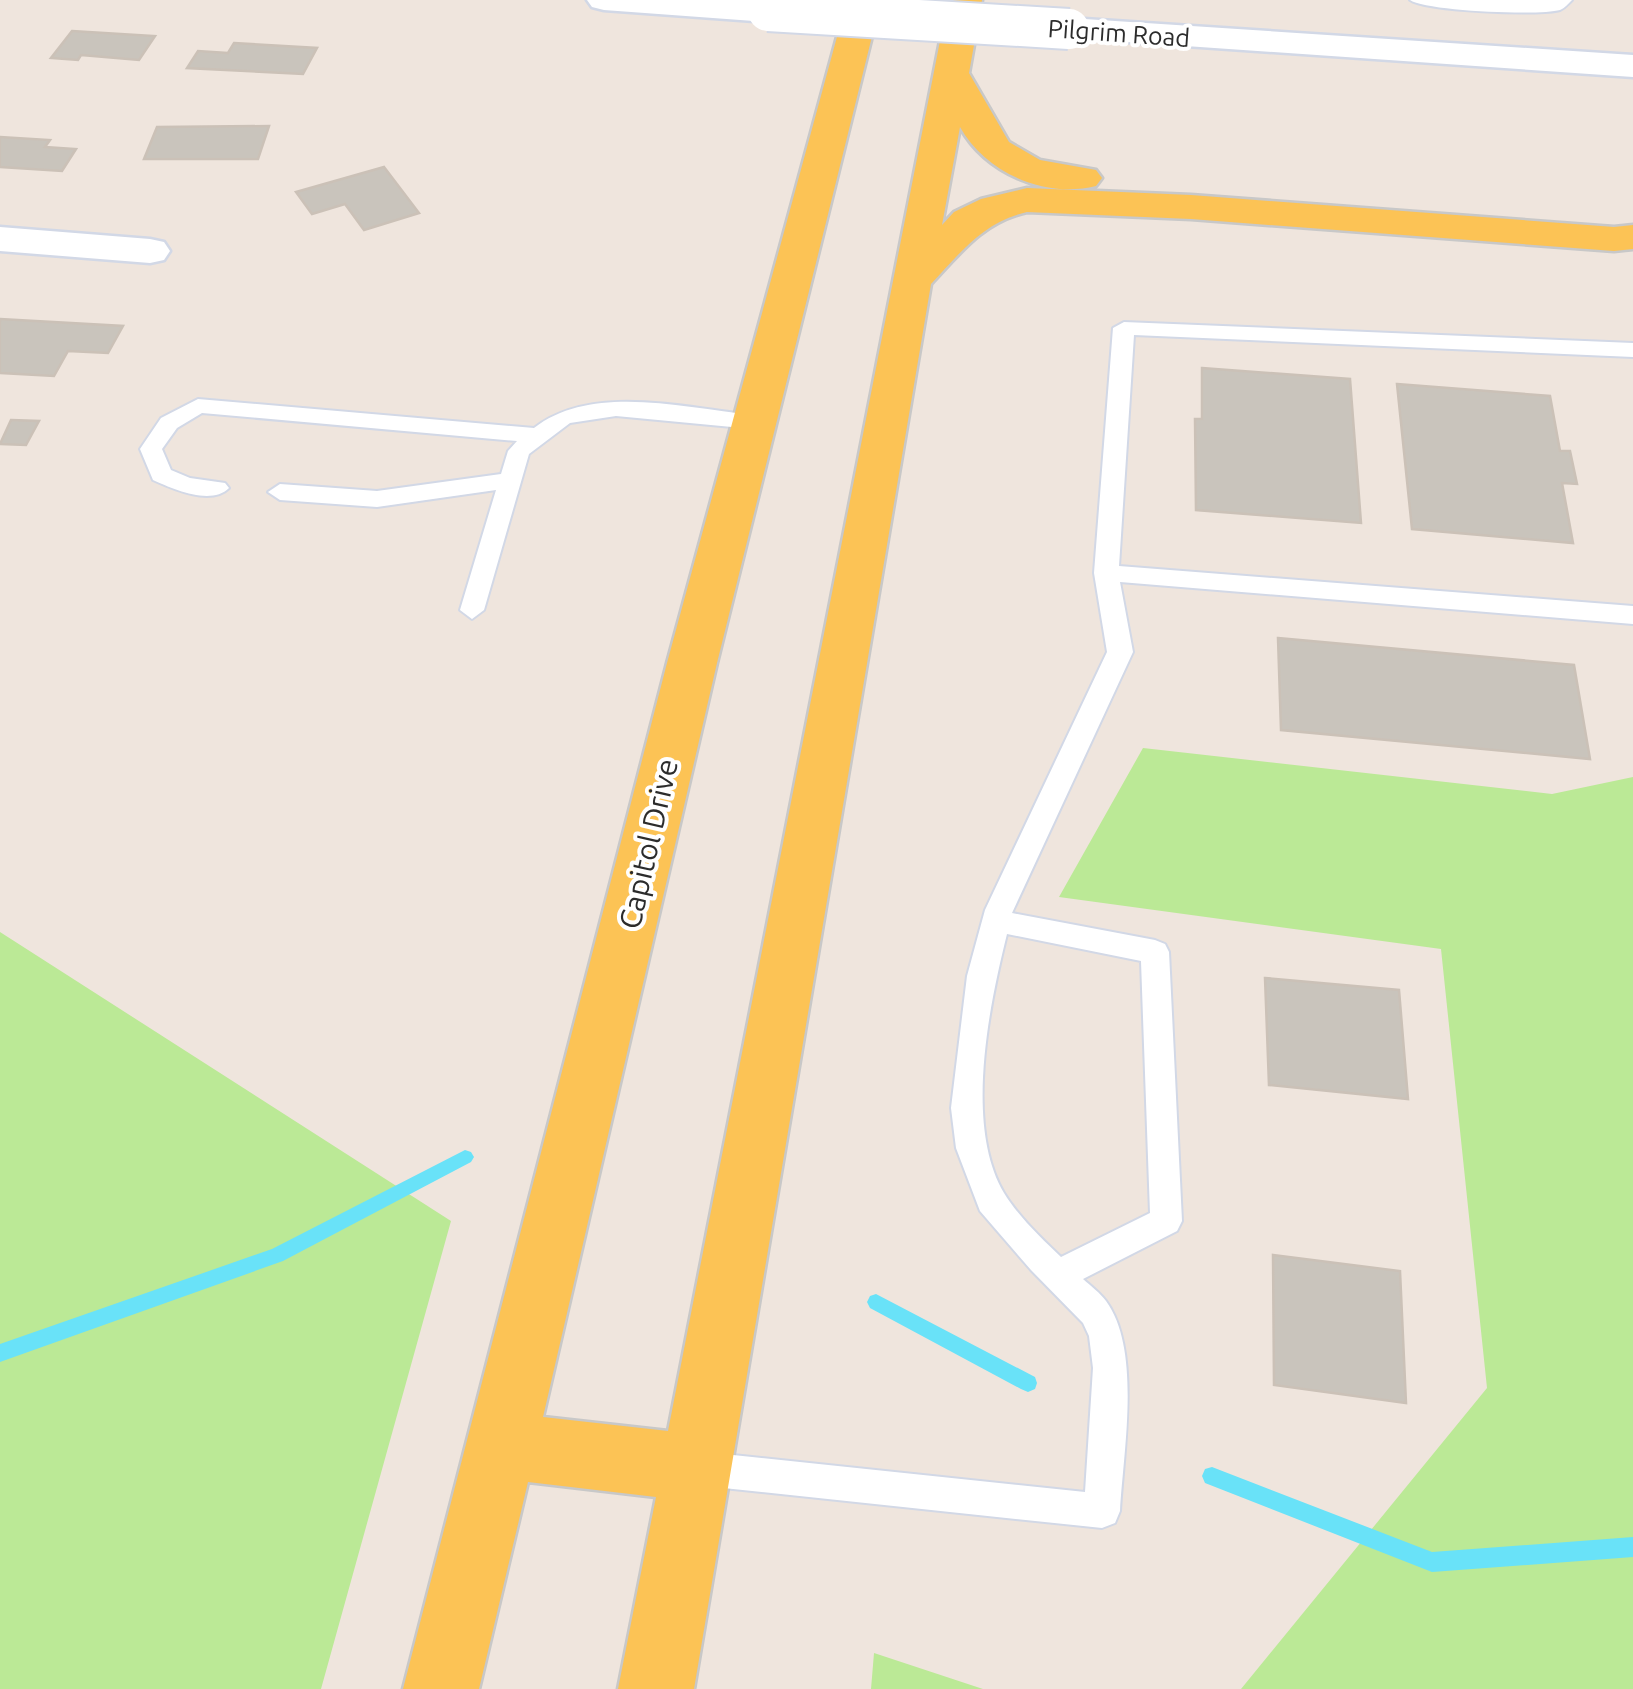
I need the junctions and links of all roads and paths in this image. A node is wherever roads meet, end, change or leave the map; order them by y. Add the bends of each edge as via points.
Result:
1 (604, 0) edge
2 (864, 0) edge
3 (965, 0) edge
4 (1419, 0) edge
5 (1563, 0) edge
6 (1633, 66) edge
7 (950, 71) junction
8 (1633, 212) edge
9 (1633, 237) edge
10 (0, 239) edge
11 (150, 250) dead end
12 (910, 281) junction
13 (1633, 350) edge
14 (753, 422) junction
15 (538, 436) junction
16 (511, 480) junction
17 (217, 488) dead end
18 (280, 492) dead end
19 (1106, 574) junction
20 (472, 610) dead end
21 (1633, 615) edge
22 (996, 921) junction
23 (1058, 1274) junction
24 (501, 1445) junction
25 (695, 1468) junction
26 (441, 1689) edge
27 (656, 1689) edge

1 - 6 main road, Pilgrim Road, bridge
2 - 14 main road, Capitol Drive
3 - 7 main road
4 - 5 lane via 1545,6
7 - 8 main road via 986,144 1030,170 1564,215
7 - 12 main road
9 - 12 main road via 1026,200 968,221
10 - 11 main road
12 - 25 main road
13 - 19 lane via 1124,328
14 - 15 lane via 616,409 563,417
14 - 24 main road, Capitol Drive
15 - 16 lane via 519,451
15 - 17 lane via 198,406 169,423 151,450 161,475
16 - 18 lane via 377,498
16 - 20 lane
19 - 21 lane
19 - 22 lane via 1120,652
22 - 23 lane via 982,976 966,1108 972,1148 991,1200
22 - 23 lane via 1155,952 1166,1221
23 - 25 lane via 1096,1312 1106,1336 1102,1510
24 - 25 main road
24 - 26 main road, Capitol Drive
25 - 27 main road

